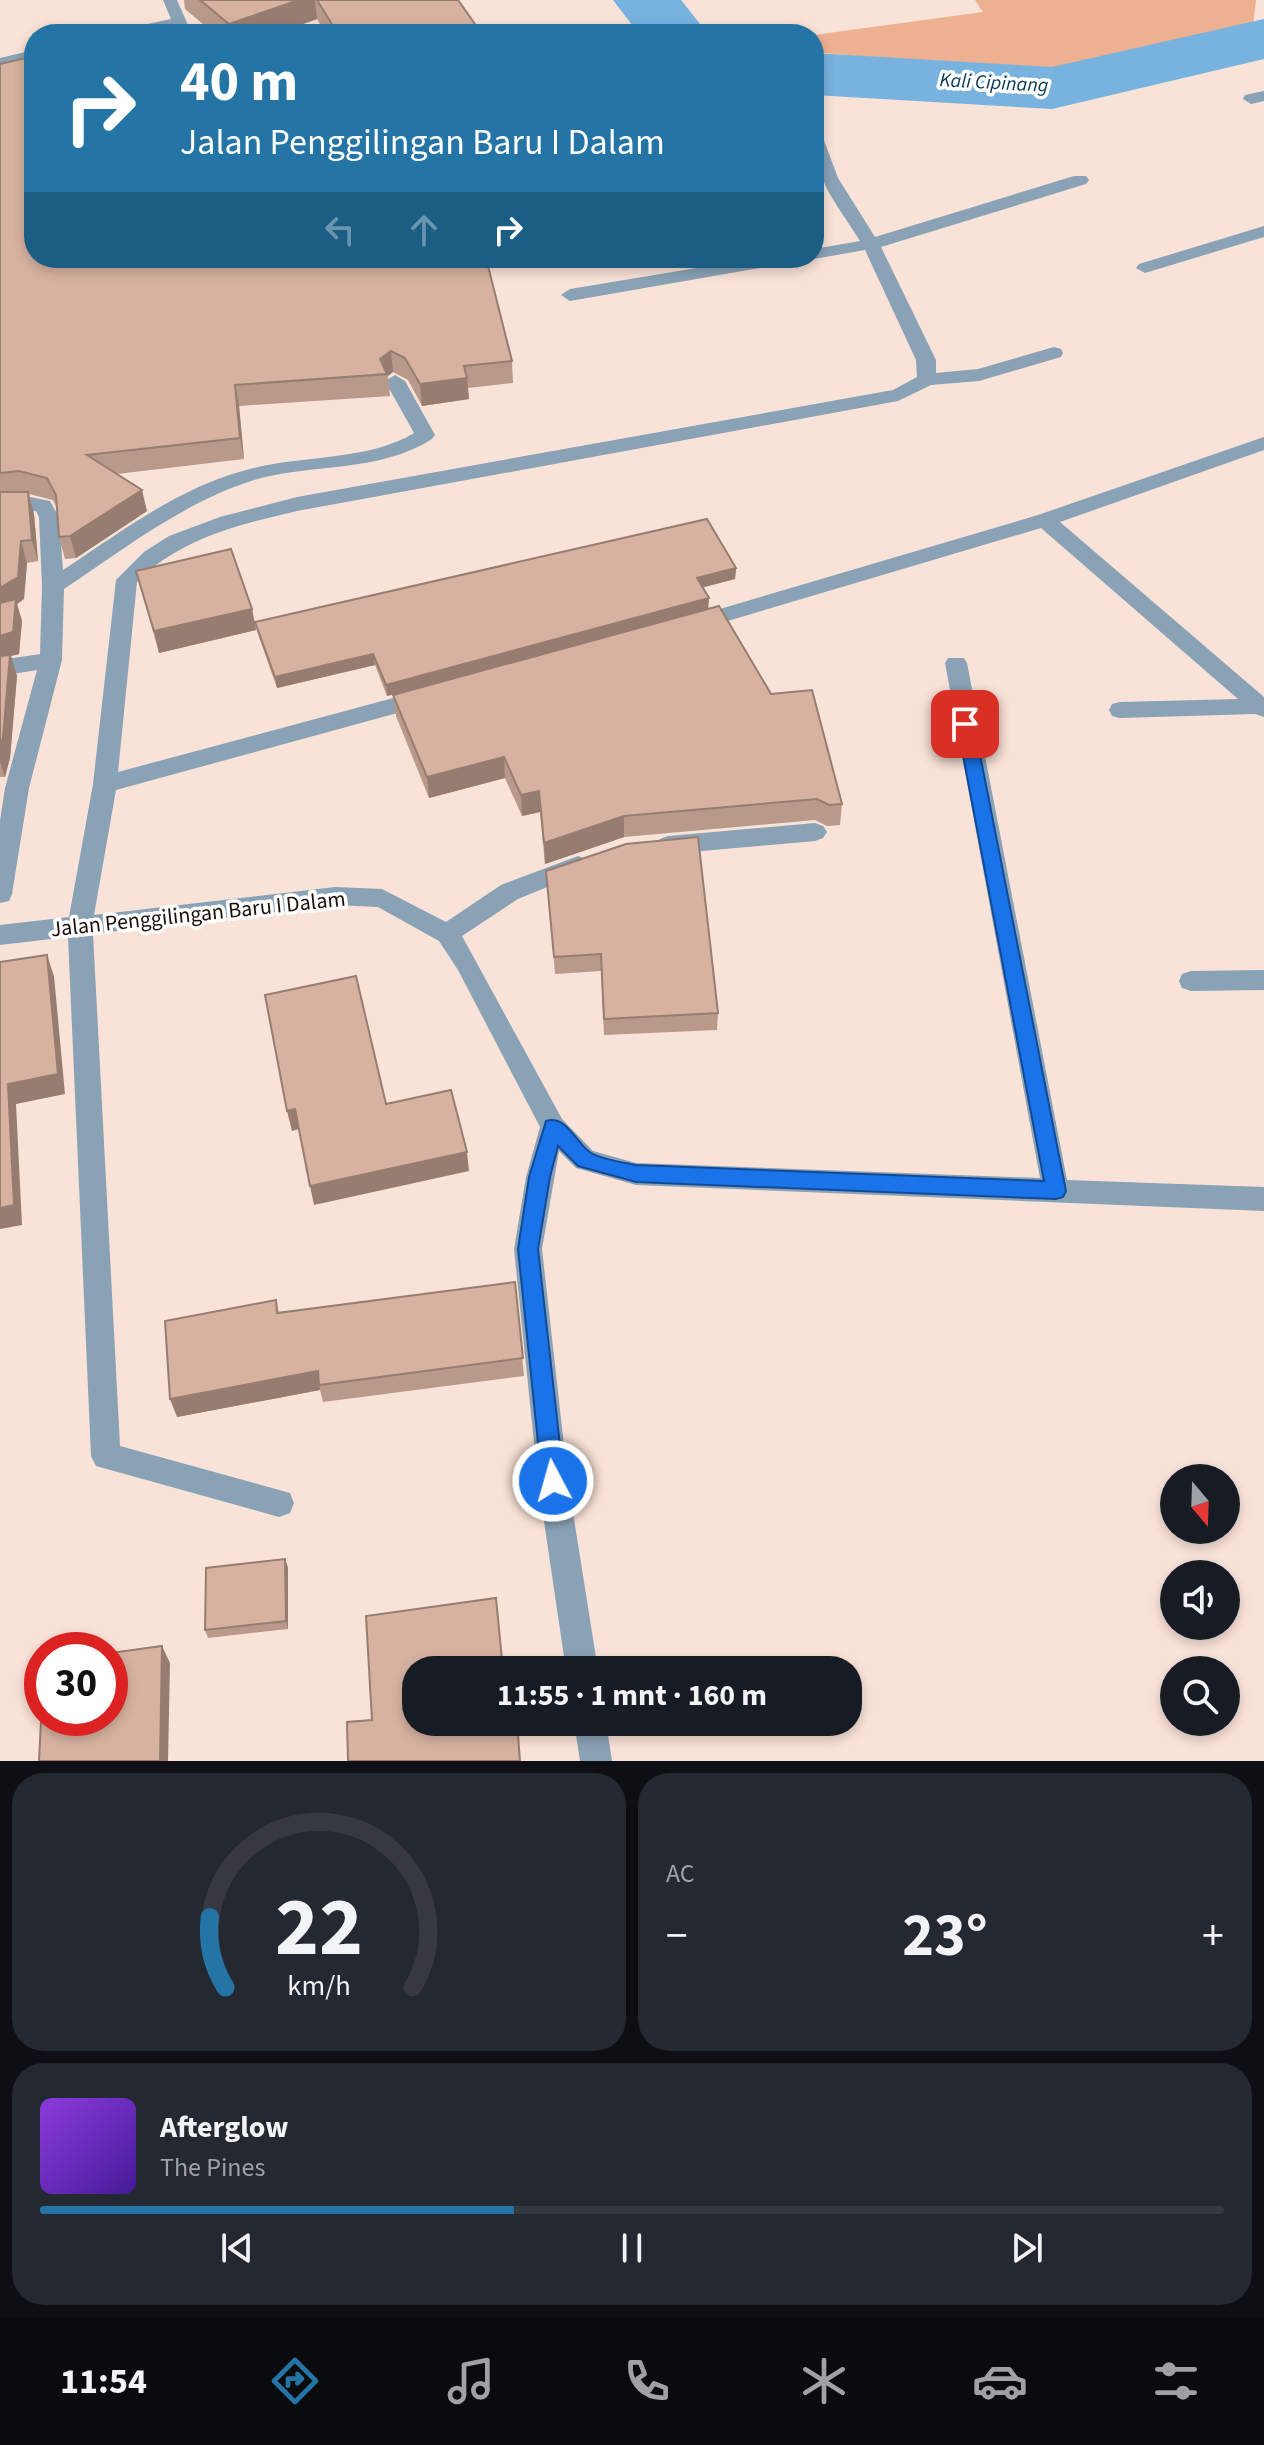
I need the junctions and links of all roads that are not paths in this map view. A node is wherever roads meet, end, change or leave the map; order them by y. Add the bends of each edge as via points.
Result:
1 (172, 0) edge
2 (182, 24) edge
3 (24, 56) edge
4 (0, 62) edge
5 (1080, 180) dead end
6 (824, 182) edge
7 (1264, 231) edge
8 (871, 244) junction
9 (824, 252) edge
10 (730, 268) edge
11 (1145, 268) dead end
12 (570, 295) dead end
13 (1054, 353) dead end
14 (927, 380) junction
15 (395, 381) edge
16 (1264, 443) edge
17 (0, 505) edge
18 (1045, 520) junction
19 (53, 586) junction
20 (670, 630) edge
21 (51, 660) junction
22 (956, 663) dead end
23 (0, 668) edge
24 (441, 693) edge
25 (1262, 708) edge
26 (1120, 710) dead end
27 (105, 784) junction
28 (815, 832) dead end
29 (640, 848) edge
30 (595, 859) edge
31 (0, 894) edge
32 (80, 926) junction
33 (448, 934) junction
34 (0, 935) edge
35 (1264, 980) edge
36 (1191, 981) dead end
37 (553, 1127) junction
38 (1056, 1191) junction
39 (1264, 1199) edge
40 (279, 1503) dead end
41 (580, 1656) edge
42 (592, 1736) edge
43 (596, 1761) edge

1 - 2 lane
3 - 4 lane
5 - 8 street
6 - 8 street
7 - 11 street
8 - 9 street
8 - 14 street via 926,360
10 - 12 street
13 - 14 street via 979,375
14 - 27 street via 898,395 297,504 204,528 157,552 127,580
15 - 19 street via 425,435 417,441 228,482 189,500
16 - 18 street
17 - 19 street via 43,506 49,517
18 - 20 street
18 - 25 street
19 - 21 street
21 - 23 street
21 - 31 street via 17,788
22 - 38 street
24 - 27 street
25 - 26 street
27 - 32 street
28 - 29 street
30 - 33 street via 509,889
32 - 33 street, Jalan Penggilingan Baru I Dalam via 335,896 382,898
32 - 34 street, Jalan Penggilingan Baru I Dalam
32 - 40 street via 106,1456
33 - 37 street, Jalan Penggilingan Baru I Dalam
35 - 36 street
37 - 38 street, Jalan Penggilingan Baru I Dalam via 585,1160 636,1174
37 - 41 street via 528,1249 553,1481
38 - 39 street, Jalan Penggilingan Baru I Dalam
42 - 43 street

